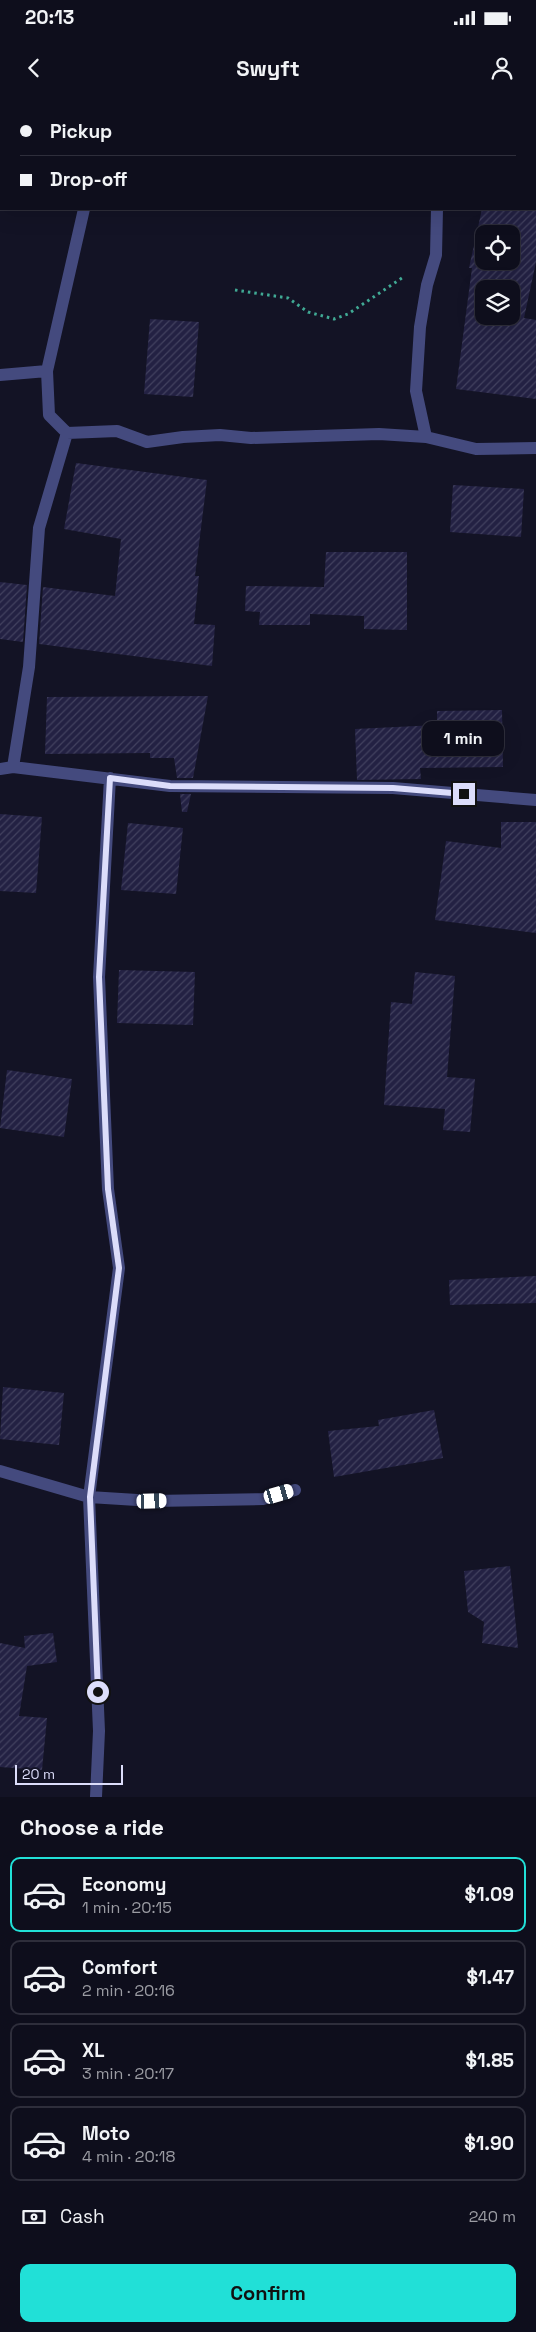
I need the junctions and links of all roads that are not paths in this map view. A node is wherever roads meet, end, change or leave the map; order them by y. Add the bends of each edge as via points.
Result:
1 (84, 210) edge
2 (437, 210) edge
3 (47, 371) junction
4 (0, 375) edge
5 (67, 433) junction
6 (426, 437) junction
7 (536, 448) edge
8 (14, 767) junction
9 (0, 769) edge
10 (110, 778) junction
11 (536, 800) edge
12 (0, 1471) edge
13 (295, 1490) dead end
14 (90, 1497) junction
15 (96, 1797) edge

1 - 3 street
2 - 6 street via 436,255 420,327 416,391
3 - 4 street
3 - 5 street via 49,414
5 - 6 street via 117,431 147,442 220,436 379,434
5 - 8 street via 40,528 29,667
6 - 7 street via 476,449
8 - 9 street
8 - 10 street
10 - 11 street via 170,786 393,788
10 - 14 street via 99,977 108,1189 119,1268
12 - 14 street
13 - 14 street via 263,1499 152,1501
14 - 15 street via 99,1731

